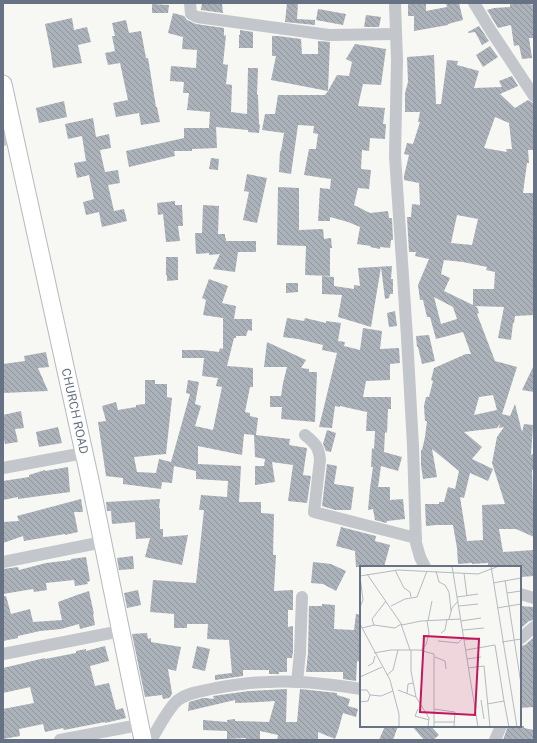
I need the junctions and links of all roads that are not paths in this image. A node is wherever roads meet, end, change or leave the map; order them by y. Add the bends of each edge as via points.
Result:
1 (190, 3) edge
2 (395, 3) edge
3 (474, 3) edge
4 (396, 34) junction
5 (3, 84) edge
6 (534, 96) edge
7 (9, 139) edge
8 (305, 435) dead end
9 (84, 453) junction
10 (3, 468) edge
11 (416, 538) junction
12 (103, 542) junction
13 (3, 562) edge
14 (424, 566) edge
15 (521, 594) edge
16 (302, 597) dead end
17 (534, 598) edge
18 (534, 627) edge
19 (120, 631) junction
20 (521, 639) edge
21 (3, 654) edge
22 (297, 682) junction
23 (360, 689) edge
24 (501, 727) edge
25 (141, 732) edge
26 (60, 740) edge
27 (151, 740) edge
28 (495, 740) edge

1 - 4 street via 192,14 196,17 329,35
2 - 4 street
3 - 6 street
4 - 11 street via 395,156 413,446
5 - 7 street, CHURCH ROAD
7 - 9 street, CHURCH ROAD
8 - 11 street via 315,444 320,460 314,512
9 - 10 street
9 - 12 street, CHURCH ROAD
11 - 14 street
12 - 13 street
12 - 19 street, CHURCH ROAD
15 - 17 street
16 - 22 street
18 - 20 street
19 - 21 street
19 - 25 street, CHURCH ROAD
22 - 23 street
22 - 27 street via 235,684 187,695 177,701
24 - 28 street
25 - 26 street

